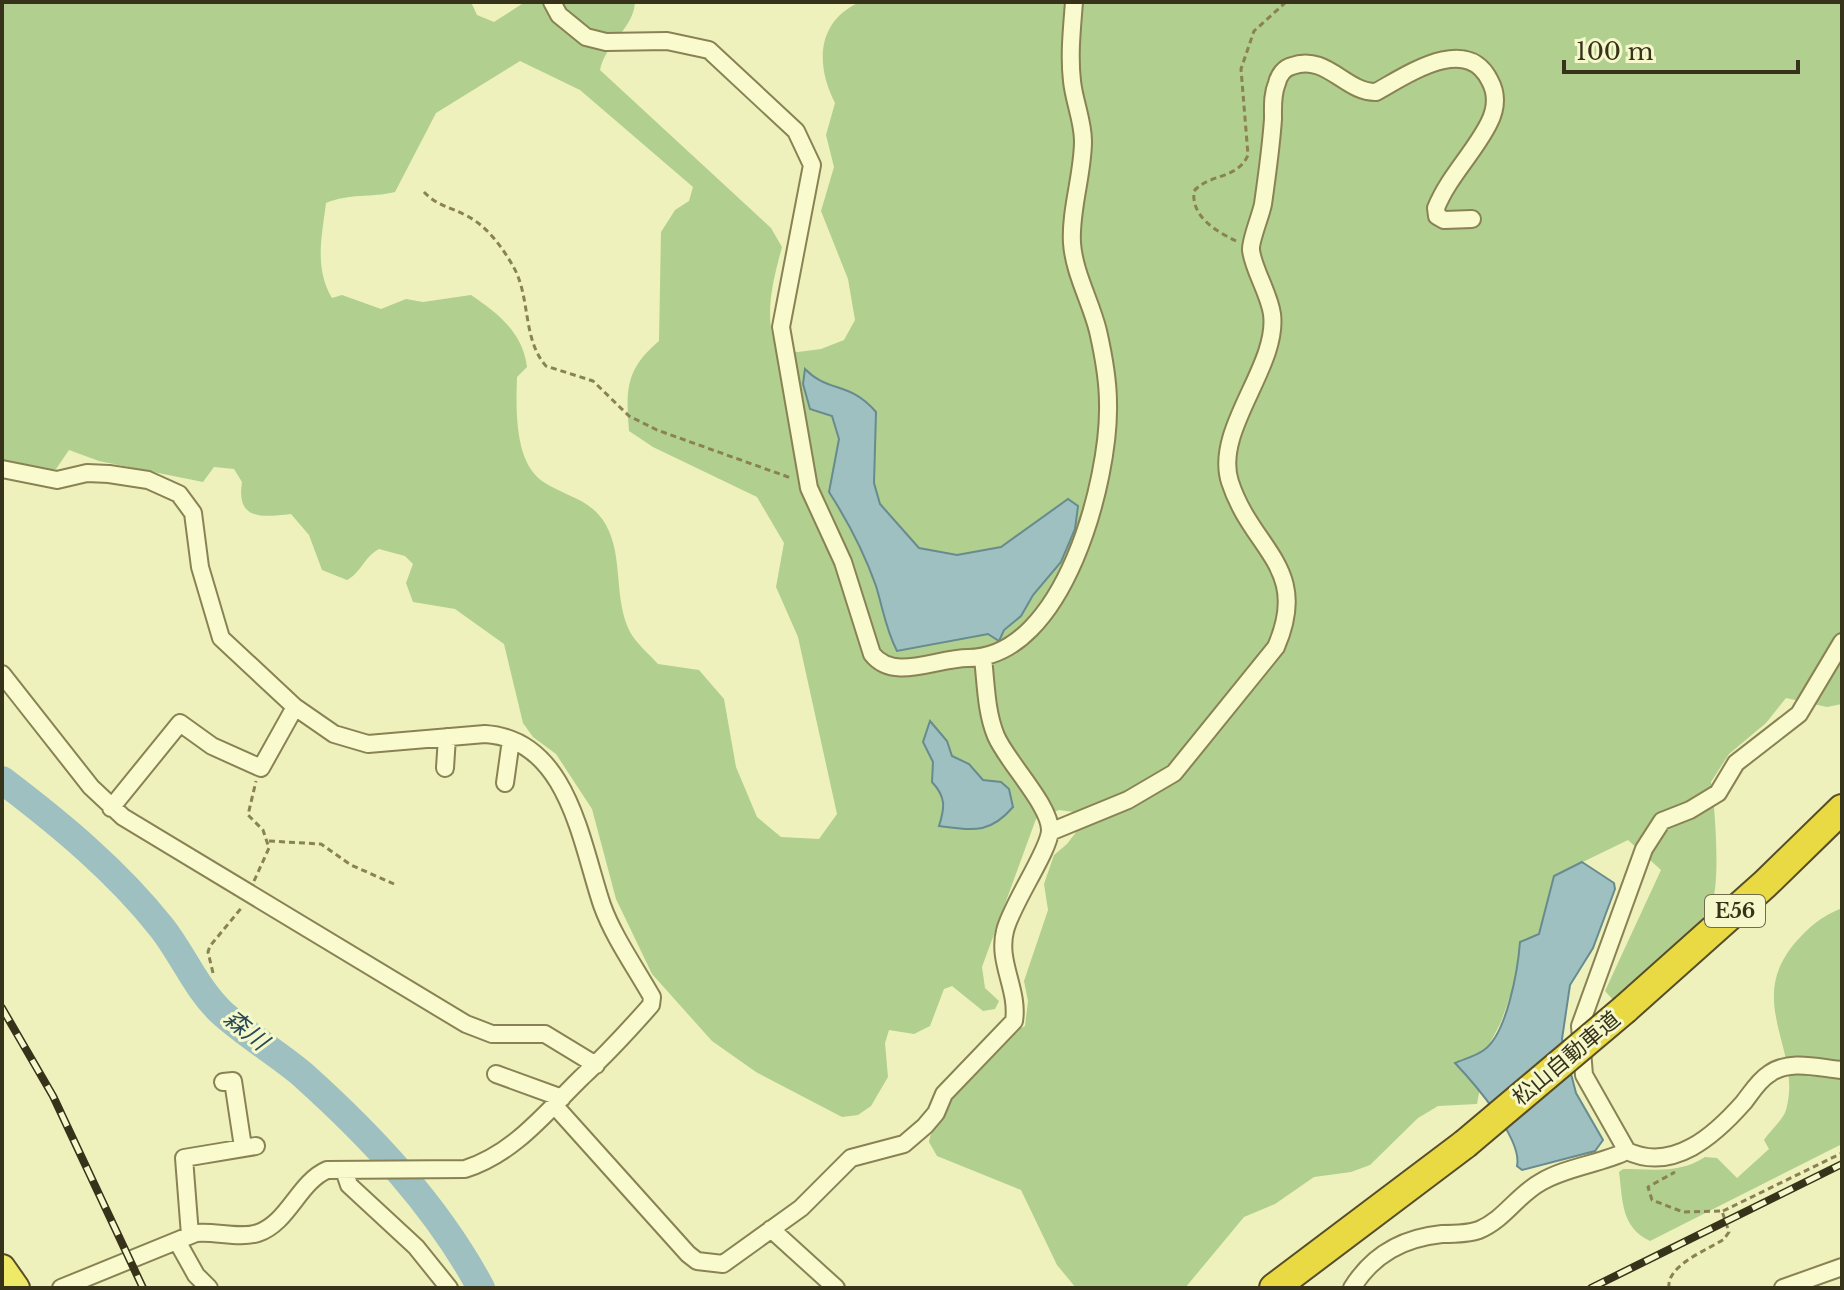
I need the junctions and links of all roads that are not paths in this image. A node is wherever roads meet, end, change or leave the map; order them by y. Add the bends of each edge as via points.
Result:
1 (552, 2) edge
2 (1074, 2) edge
3 (1472, 219) dead end
4 (2, 469) edge
5 (1842, 642) edge
6 (983, 658) junction
7 (2, 674) edge
8 (295, 707) junction
9 (447, 737) junction
10 (511, 740) junction
11 (445, 768) dead end
12 (505, 783) dead end
13 (111, 808) junction
14 (1842, 809) edge
15 (1050, 832) junction
16 (596, 1065) junction
17 (1842, 1070) edge
18 (496, 1074) dead end
19 (223, 1082) dead end
20 (558, 1102) junction
21 (1627, 1151) junction
22 (350, 1172) junction
23 (771, 1229) junction
24 (184, 1238) junction
25 (1842, 1267) edge
26 (2, 1268) edge
27 (16, 1288) edge
28 (61, 1288) edge
29 (209, 1288) edge
30 (449, 1288) edge
31 (836, 1288) edge
32 (1274, 1288) edge
33 (1352, 1288) edge
34 (1783, 1288) edge

1 - 6 street via 586,37 606,42 667,41 709,50 796,131 812,165 781,327 809,488 843,562 872,654 881,665 895,669
2 - 6 street via 1072,82 1083,137 1072,243 1098,331 1108,402 1106,440 1088,532 1061,587 1008,650
3 - 15 street via 1444,220 1436,208 1489,123 1494,106 1495,91 1472,61 1433,62 1376,92 1311,64 1293,65 1282,73 1263,206 1251,249 1273,324 1234,433 1228,478 1286,582 1287,623 1269,656 1174,773 1128,800
4 - 8 street via 57,480 87,473 135,478 166,485 179,494 193,513 200,567 221,638
5 - 21 street via 1799,714 1736,763 1718,793 1662,821 1644,849 1580,1026 1584,1075
6 - 15 street via 996,736 1045,812
7 - 13 street
8 - 9 street via 356,743
8 - 13 street via 261,768 212,746 180,723
9 - 10 street via 485,734
9 - 11 street
10 - 12 street
10 - 16 street via 561,786 585,843 603,908 652,997 651,1005
13 - 16 street via 466,1024 492,1034 545,1034
14 - 32 highway, 松山自動車道 / E56, bridge via 1625,1009 1465,1144
15 - 23 street via 1004,932 1014,1021 904,1144 851,1158 801,1208
16 - 20 street
17 - 21 street via 1793,1065 1769,1073 1725,1123 1687,1149 1659,1159
18 - 20 street
19 - 24 street via 233,1081 249,1147 184,1158
20 - 22 street via 531,1130 465,1169
20 - 23 street via 697,1261 723,1264
21 - 33 street via 1546,1179 1476,1232 1421,1236 1398,1244 1371,1262
22 - 24 street via 320,1173 260,1232
22 - 30 street via 349,1185 416,1247
23 - 31 street
24 - 28 street
24 - 29 street via 196,1275
25 - 34 street
26 - 27 highway

